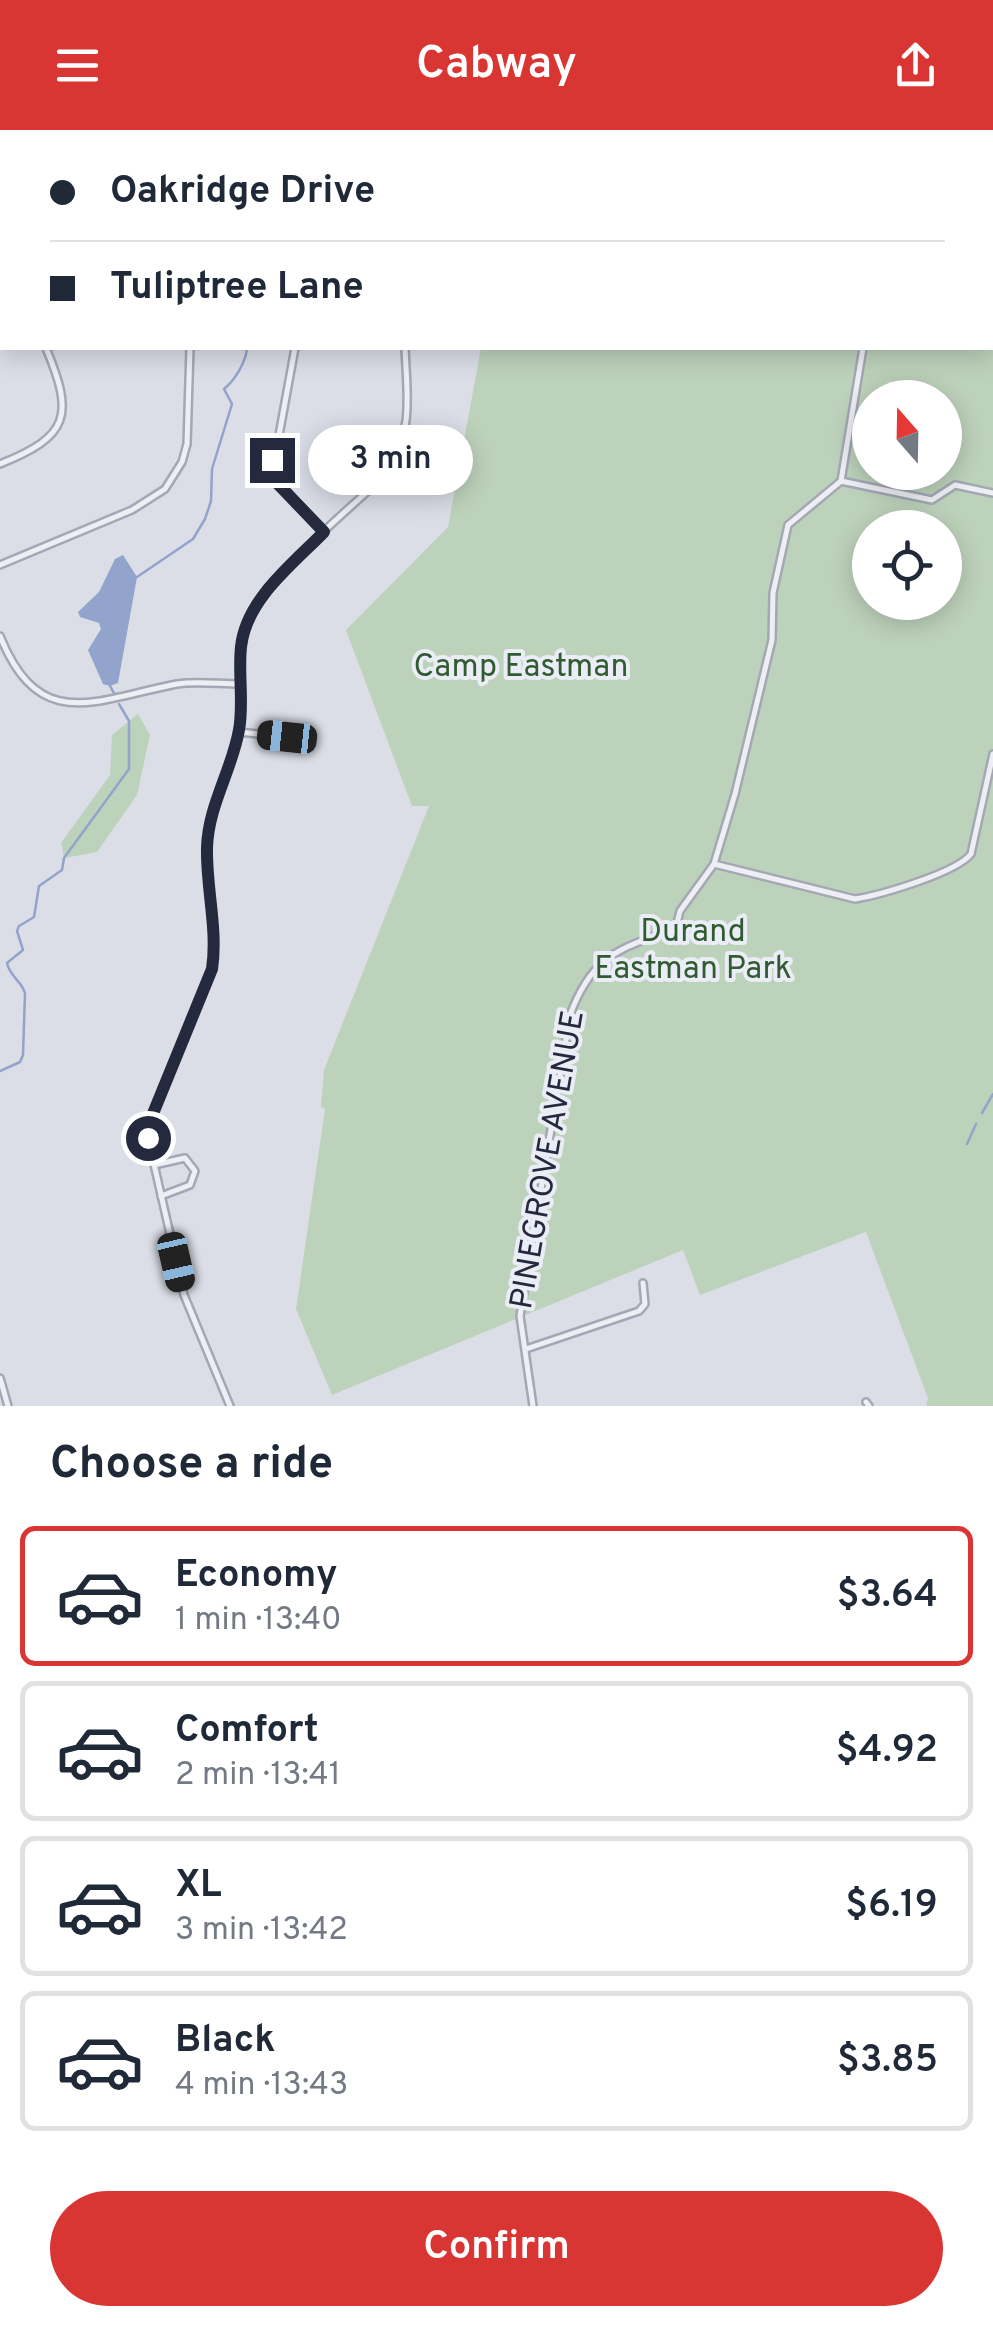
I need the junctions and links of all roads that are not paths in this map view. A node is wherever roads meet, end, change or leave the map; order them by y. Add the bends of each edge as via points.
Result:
1 (47, 350) edge
2 (190, 350) edge
3 (295, 350) edge
4 (404, 350) edge
5 (863, 350) edge
6 (0, 464) edge
7 (841, 481) junction
8 (993, 493) edge
9 (324, 532) junction
10 (0, 565) edge
11 (0, 636) edge
12 (240, 684) junction
13 (238, 732) junction
14 (306, 734) dead end
15 (993, 754) edge
16 (714, 864) junction
17 (154, 1165) junction
18 (161, 1196) junction
19 (642, 1282) dead end
20 (526, 1349) junction
21 (0, 1378) edge
22 (8, 1406) edge
23 (230, 1406) edge
24 (533, 1406) edge

1 - 6 street via 63,392 60,421 37,448
2 - 10 street via 187,444 164,488 132,510
3 - 9 street via 273,468 278,484
4 - 9 street via 408,404 402,444 386,473
5 - 7 street
7 - 8 street via 932,500 955,485
7 - 16 street, PINEGROVE AVENUE via 788,525 773,593 772,640
9 - 12 street via 254,608 242,639
11 - 12 street via 22,676 63,704 188,683
12 - 13 street
13 - 14 street
13 - 17 street via 207,844 212,969 150,1121
15 - 16 street via 972,854 944,870 854,899
16 - 20 street, PINEGROVE AVENUE via 676,927 618,950 580,987 520,1316
17 - 18 street
17 - 18 street via 180,1158 194,1166 190,1185
18 - 23 street via 184,1295
19 - 20 street via 645,1304 639,1310
20 - 24 street, PINEGROVE AVENUE
21 - 22 street

